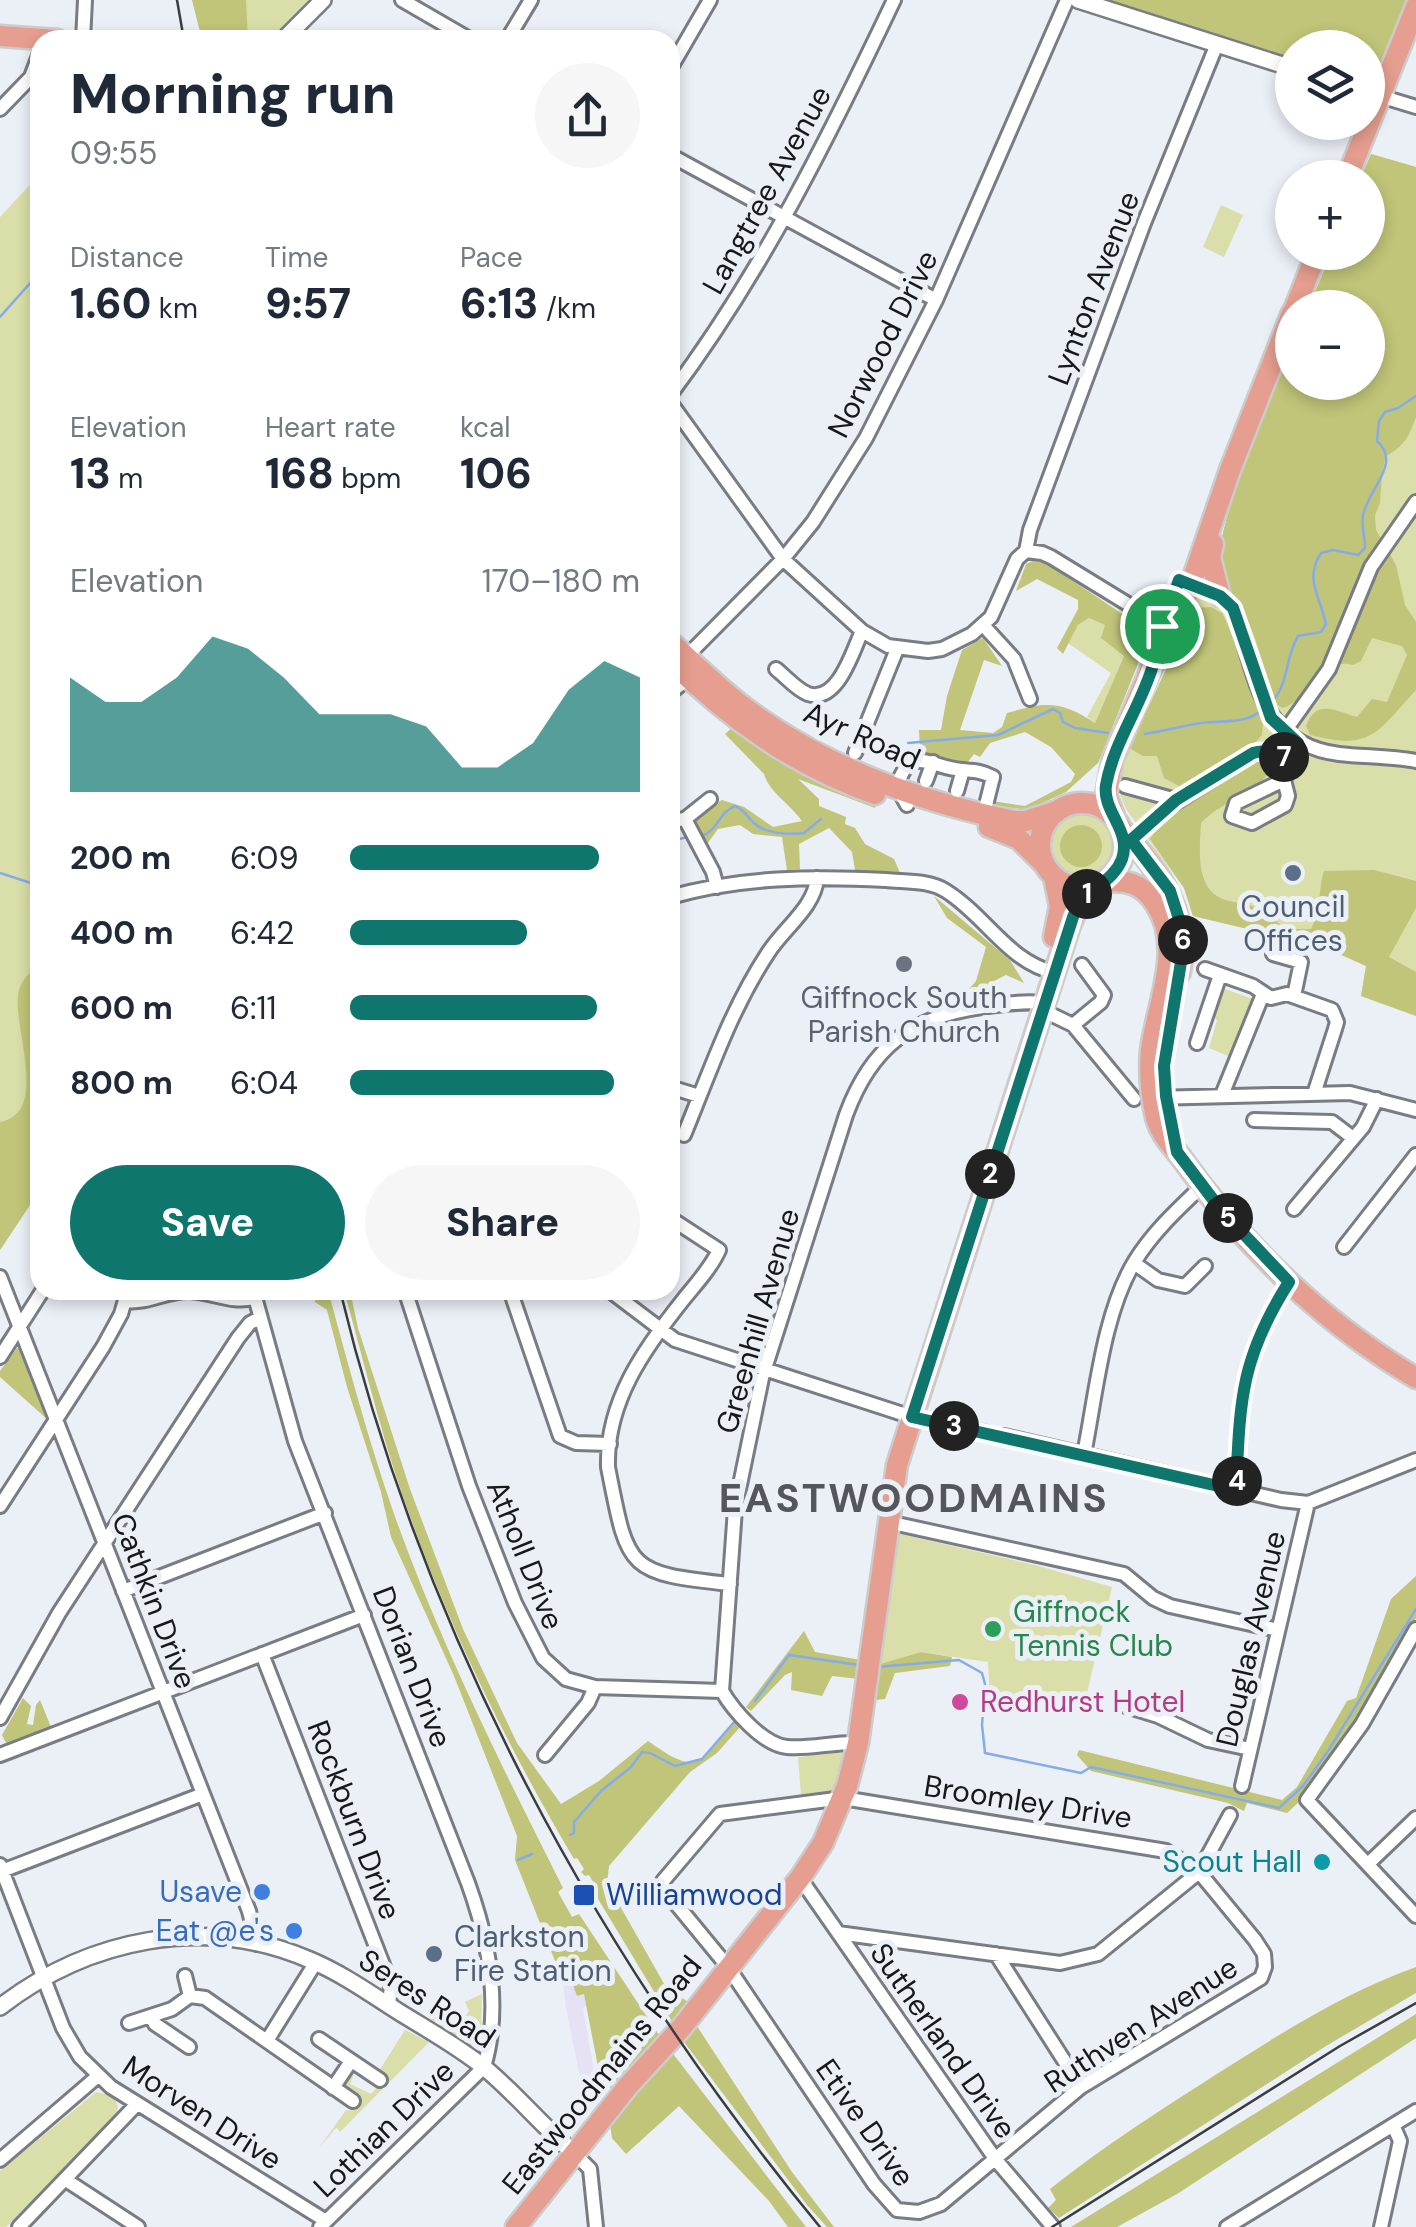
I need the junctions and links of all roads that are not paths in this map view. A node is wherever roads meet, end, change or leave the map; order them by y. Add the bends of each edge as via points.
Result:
1 (86, 0) edge
2 (324, 0) edge
3 (402, 0) edge
4 (531, 0) edge
5 (710, 0) edge
6 (894, 0) edge
7 (1068, 0) edge
8 (1078, 0) edge
9 (1416, 7) edge
10 (83, 30) edge
11 (293, 30) edge
12 (454, 30) edge
13 (513, 30) edge
14 (0, 36) edge
15 (30, 41) edge
16 (1217, 44) junction
17 (30, 46) edge
18 (0, 50) edge
19 (680, 52) edge
20 (1275, 63) edge
21 (1385, 71) edge
22 (30, 78) edge
23 (1385, 97) edge
24 (1416, 107) edge
25 (0, 109) edge
26 (680, 161) edge
27 (782, 219) junction
28 (936, 300) junction
29 (1275, 358) edge
30 (680, 383) edge
31 (680, 412) edge
32 (1230, 470) junction
33 (1221, 498) junction
34 (1416, 502) edge
35 (1026, 552) junction
36 (783, 559) junction
37 (1185, 582) junction
38 (1220, 596) junction
39 (983, 625) junction
40 (1162, 626) junction
41 (862, 631) junction
42 (897, 649) junction
43 (1154, 662) junction
44 (684, 666) edge
45 (776, 669) dead end
46 (805, 693) junction
47 (1030, 698) dead end
48 (795, 707) dead end
49 (1285, 732) junction
50 (1298, 743) junction
51 (855, 753) dead end
52 (1113, 758) junction
53 (1416, 761) edge
54 (933, 762) junction
55 (1290, 764) junction
56 (962, 770) junction
57 (1284, 780) dead end
58 (926, 781) dead end
59 (1126, 786) dead end
60 (957, 792) dead end
61 (902, 796) junction
62 (710, 799) dead end
63 (1176, 800) junction
64 (1064, 808) junction
65 (1161, 812) joint
66 (984, 814) junction
67 (685, 819) junction
68 (680, 820) edge
69 (1123, 829) junction
70 (1049, 870) junction
71 (817, 878) junction
72 (1100, 883) junction
73 (717, 887) junction
74 (680, 895) edge
75 (1273, 954) dead end
76 (1082, 965) dead end
77 (1205, 969) dead end
78 (1051, 972) junction
79 (1220, 975) junction
80 (1263, 994) junction
81 (1294, 996) junction
82 (1043, 1006) junction
83 (1072, 1025) junction
84 (1196, 1043) dead end
85 (680, 1089) edge
86 (1314, 1094) junction
87 (1222, 1095) junction
88 (699, 1096) junction
89 (1151, 1098) junction
90 (1378, 1099) junction
91 (1416, 1110) edge
92 (1254, 1120) dead end
93 (684, 1136) dead end
94 (1352, 1138) junction
95 (1416, 1155) edge
96 (1201, 1186) junction
97 (1294, 1209) dead end
98 (680, 1225) edge
99 (1344, 1247) dead end
100 (1134, 1263) junction
101 (1206, 1266) dead end
102 (0, 1277) edge
103 (1289, 1282) junction
104 (37, 1300) edge
105 (125, 1300) edge
106 (256, 1300) edge
107 (408, 1300) edge
108 (513, 1300) edge
109 (622, 1300) edge
110 (260, 1318) junction
111 (20, 1327) junction
112 (660, 1328) junction
113 (0, 1357) edge
114 (764, 1370) junction
115 (1416, 1378) edge
116 (912, 1417) junction
117 (56, 1419) junction
118 (988, 1432) joint
119 (1004, 1436) joint
120 (610, 1444) junction
121 (1084, 1454) junction
122 (1416, 1460) edge
123 (1236, 1490) junction
124 (1308, 1503) junction
125 (0, 1506) edge
126 (324, 1512) junction
127 (888, 1522) junction
128 (106, 1543) junction
129 (730, 1584) junction
130 (123, 1591) junction
131 (364, 1615) junction
132 (1416, 1629) edge
133 (1278, 1630) junction
134 (262, 1654) junction
135 (595, 1687) junction
136 (722, 1691) junction
137 (163, 1694) junction
138 (1119, 1704) dead end
139 (0, 1718) edge
140 (858, 1743) junction
141 (1250, 1749) junction
142 (0, 1755) edge
143 (545, 1755) dead end
144 (1242, 1786) dead end
145 (203, 1794) junction
146 (842, 1798) junction
147 (1230, 1815) dead end
148 (1416, 1818) edge
149 (1369, 1863) junction
150 (1, 1868) edge
151 (1200, 1872) junction
152 (800, 1878) junction
153 (1416, 1915) edge
154 (838, 1933) junction
155 (257, 1944) junction
156 (996, 1954) junction
157 (316, 1962) junction
158 (728, 1967) junction
159 (185, 1976) dead end
160 (44, 1977) junction
161 (190, 1996) junction
162 (390, 2006) junction
163 (0, 2008) edge
164 (150, 2017) junction
165 (129, 2023) dead end
166 (320, 2038) dead end
167 (268, 2039) junction
168 (189, 2047) dead end
169 (351, 2060) junction
170 (484, 2068) junction
171 (98, 2076) junction
172 (380, 2080) dead end
173 (1081, 2087) junction
174 (333, 2088) junction
175 (353, 2101) dead end
176 (137, 2104) junction
177 (1414, 2121) edge
178 (1393, 2125) junction
179 (1400, 2142) junction
180 (574, 2153) junction
181 (0, 2160) edge
182 (996, 2160) junction
183 (66, 2180) junction
184 (323, 2224) edge
185 (19, 2227) edge
186 (138, 2227) edge
187 (516, 2227) edge
188 (596, 2227) edge
189 (1053, 2227) edge
190 (1227, 2227) edge
191 (1381, 2227) edge

1 - 10 street
2 - 11 street
3 - 12 street
4 - 13 street
5 - 19 street
6 - 27 street, Langtree Avenue
7 - 28 street, Norwood Drive
8 - 16 street
9 - 21 main road
14 - 15 main road
16 - 20 street
16 - 35 street, Lynton Avenue via 1144,223
17 - 18 main road
22 - 25 street
23 - 24 street
26 - 27 street
27 - 28 street
27 - 30 street, Langtree Avenue
28 - 36 street, Norwood Drive via 857,452
29 - 32 main road
31 - 36 street
32 - 33 main road
32 - 37 main road via 1208,506
33 - 37 main road
33 - 38 main road via 1210,557
34 - 49 street via 1370,567 1330,669
35 - 39 street, Lynton Avenue
35 - 40 street via 1042,553
36 - 41 street
36 - 44 street, Norwood Drive
37 - 38 street
37 - 40 main road
37 - 43 main road via 1170,638
38 - 49 street via 1233,608 1267,709
39 - 42 street via 942,649
39 - 47 street via 1014,660
40 - 43 main road
41 - 42 street
41 - 46 street via 831,690
42 - 51 street via 895,673
43 - 52 main road
44 - 61 main road, Ayr Road via 735,720 796,758 847,783
45 - 46 street
46 - 48 street
49 - 50 street
50 - 53 street via 1336,754
50 - 55 street
52 - 64 main road
52 - 69 main road via 1106,795
54 - 56 street
54 - 58 street
54 - 61 street via 909,763
55 - 57 street
55 - 63 street via 1253,753
56 - 60 street
56 - 66 street via 993,777
59 - 63 street
61 - 66 main road, Ayr Road
61 - 70 main road, Ayr Road via 1010,834
62 - 67 street
63 - 65 street
64 - 66 main road, Ayr Road via 1026,822
64 - 69 main road via 1095,804
64 - 70 main road via 1040,838
65 - 69 street
67 - 68 street
67 - 73 street
69 - 72 main road via 1122,858
69 - 89 main road via 1170,891 1181,925 1182,956
70 - 72 main road via 1075,886
70 - 78 main road, Eastwoodmains Road via 1060,912
71 - 73 street
71 - 78 street via 940,887 1023,962
71 - 88 street via 815,894 746,988
72 - 78 main road, Eastwoodmains Road via 1076,911
72 - 89 main road via 1138,886 1166,926 1169,959 1152,1046
73 - 74 street
75 - 81 street via 1301,962
76 - 83 street via 1104,995
77 - 79 street
78 - 82 main road, Eastwoodmains Road
79 - 80 street
79 - 84 street
80 - 81 street
80 - 87 street
81 - 86 street via 1329,1008 1337,1022
82 - 83 street
82 - 114 street, Greenhill Avenue via 943,1013 904,1032 873,1061 846,1115
82 - 116 main road, Eastwoodmains Road
83 - 89 street
85 - 88 street
86 - 87 street
86 - 90 street
87 - 89 street
88 - 93 street
89 - 96 main road via 1160,1130
90 - 91 street
90 - 94 street
92 - 94 street via 1332,1122
94 - 97 street
95 - 99 street
96 - 100 street
96 - 103 main road
98 - 112 street via 719,1250
100 - 101 street via 1158,1280 1185,1286
100 - 121 street via 1110,1330
102 - 111 street, Cathkin Drive
103 - 115 main road
103 - 123 street via 1250,1356 1240,1398
104 - 111 street
105 - 117 street
106 - 110 street, Dorian Drive
107 - 135 street, Atholl Drive via 457,1454 527,1631 558,1673
108 - 120 street via 560,1436
109 - 112 street
110 - 126 street, Dorian Drive via 295,1441
110 - 128 street via 238,1338
111 - 113 street
111 - 117 street, Cathkin Drive
112 - 114 street via 665,1336
112 - 120 street via 622,1390
114 - 116 street
114 - 129 street, Greenhill Avenue via 735,1509
116 - 118 street
116 - 127 main road, Eastwoodmains Road
117 - 125 street
117 - 128 street, Cathkin Drive
118 - 119 street
119 - 121 street
120 - 129 street via 611,1481 638,1564 662,1576
121 - 123 street
122 - 124 street
123 - 124 street
124 - 133 street, Douglas Avenue
126 - 130 street
126 - 131 street, Dorian Drive
127 - 133 street via 1124,1574 1170,1606
127 - 140 main road, Eastwoodmains Road
128 - 130 street, Cathkin Drive
128 - 139 street
129 - 136 street, Greenhill Avenue
130 - 137 street, Cathkin Drive
131 - 134 street
131 - 170 street, Dorian Drive via 484,1926 491,1985
132 - 149 street via 1362,1724 1308,1800
133 - 141 street, Douglas Avenue
134 - 137 street
134 - 162 street, Rockburn Drive via 387,1973
135 - 136 street, Atholl Drive
135 - 143 street
136 - 140 street via 768,1740 784,1747
137 - 142 street
137 - 145 street, Cathkin Drive
138 - 141 street via 1208,1740
140 - 146 main road, Eastwoodmains Road
141 - 144 street, Douglas Avenue
145 - 150 street
145 - 155 street, Cathkin Drive
146 - 151 street, Broomley Drive via 1144,1846
146 - 152 main road, Eastwoodmains Road
146 - 158 street, Broomley Drive via 720,1814 663,1881
147 - 151 street
148 - 149 street
149 - 153 street
150 - 160 street, Morven Drive
151 - 156 street via 1098,1954 1060,1963
151 - 173 street, Ruthven Avenue via 1264,1954 1261,1978
152 - 154 street, Sutherland Drive
152 - 158 main road, Eastwoodmains Road
154 - 156 street
154 - 182 street, Sutherland Drive
155 - 157 street, Seres Road
155 - 160 street, Seres Road via 198,1936 144,1940
156 - 173 street
157 - 162 street, Seres Road
157 - 167 street
158 - 180 main road, Eastwoodmains Road
158 - 182 street, Etive Drive via 897,2210 941,2204
159 - 161 street
160 - 163 street, Seres Road
160 - 171 street, Morven Drive via 73,2047
161 - 164 street
161 - 167 street via 205,1998
162 - 170 street, Seres Road
164 - 165 street
164 - 168 street
166 - 169 street
167 - 174 street
169 - 172 street
169 - 174 street
170 - 180 street, Seres Road
170 - 184 street, Lothian Drive
171 - 176 street, Morven Drive
171 - 181 street
173 - 182 street, Ruthven Avenue
174 - 175 street
176 - 183 street
176 - 184 street, Morven Drive
177 - 178 street
177 - 179 street
178 - 179 street
178 - 190 street
179 - 191 street
180 - 187 main road, Eastwoodmains Road
180 - 188 street via 590,2169
182 - 189 street, Sutherland Drive
183 - 185 street
183 - 186 street

